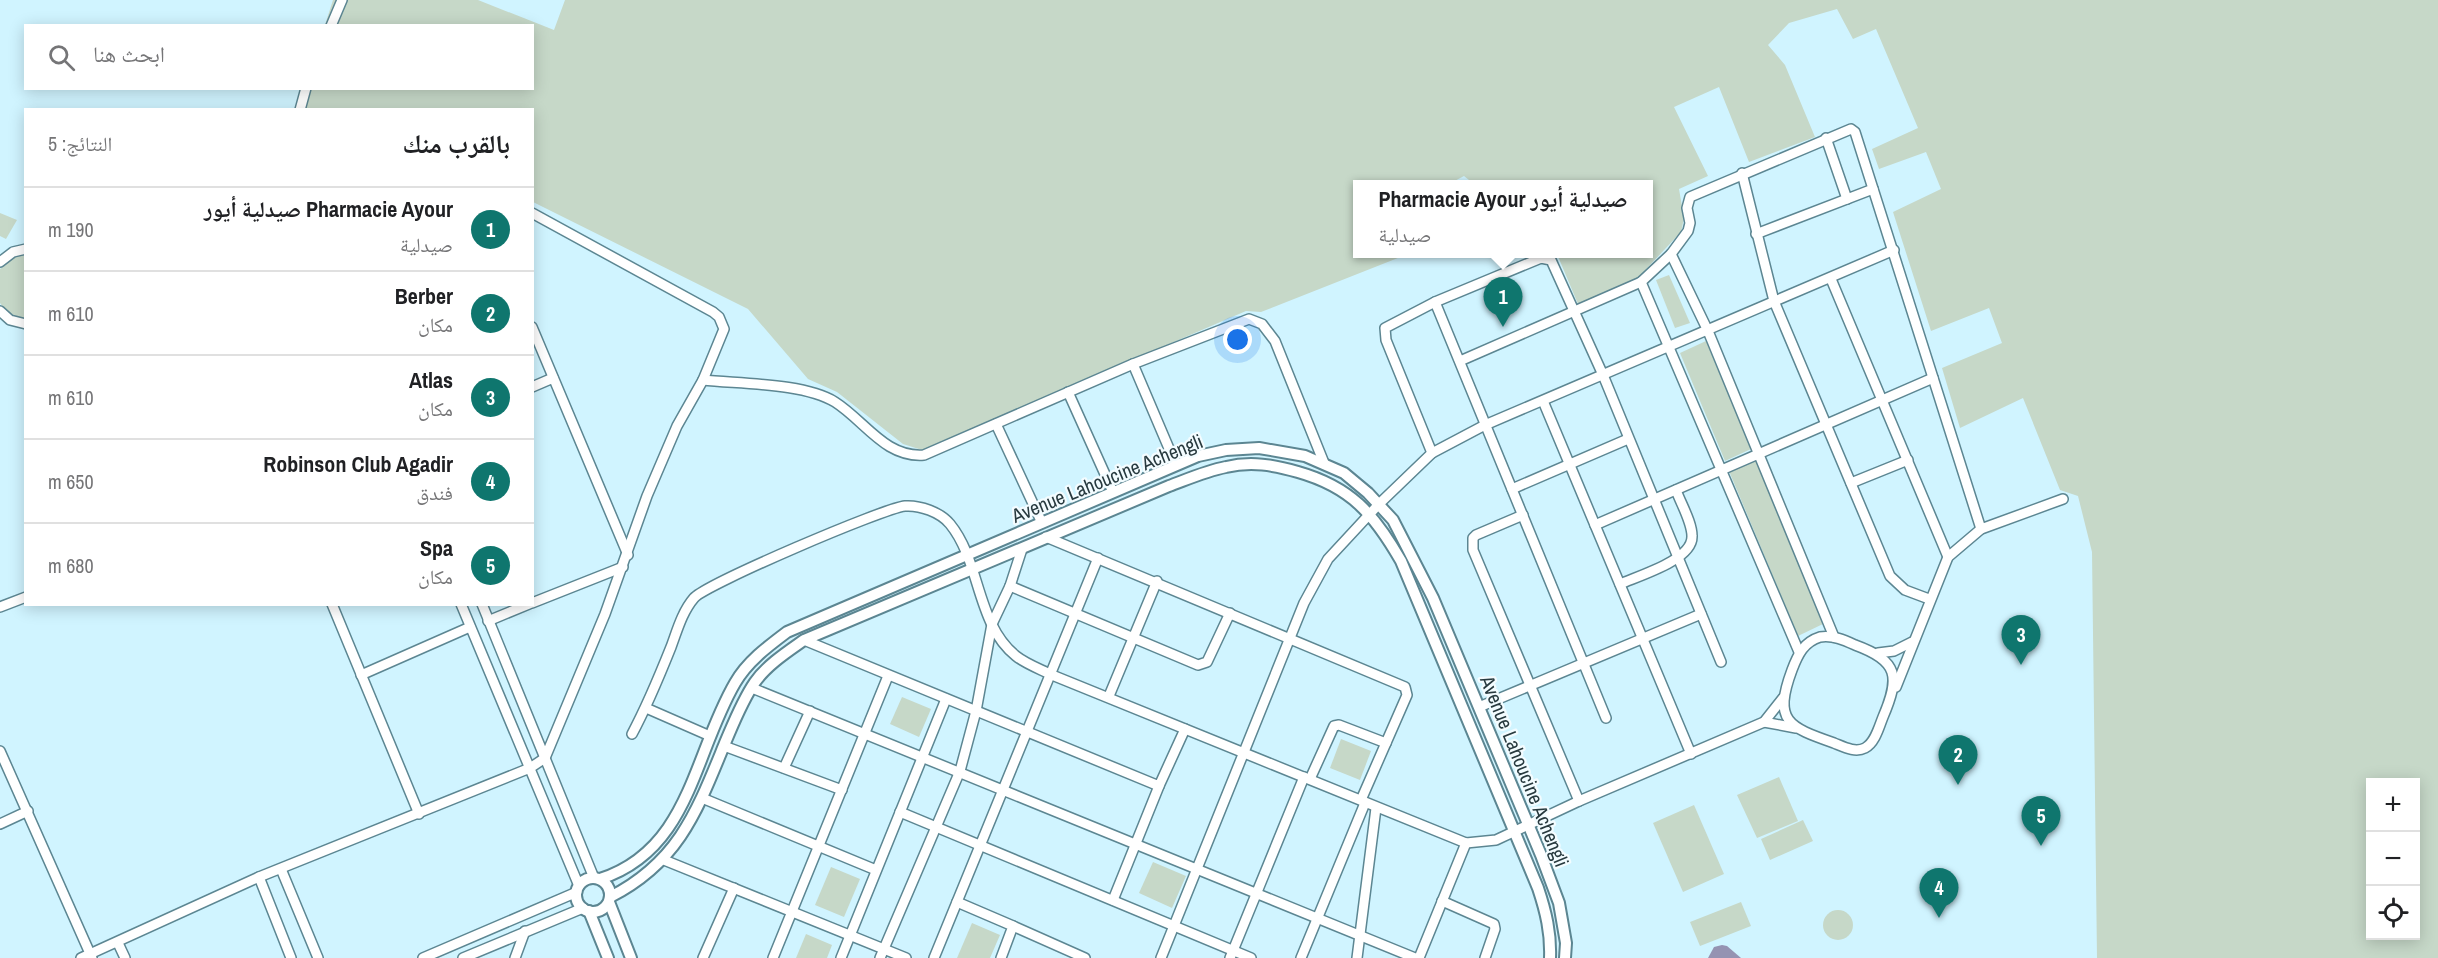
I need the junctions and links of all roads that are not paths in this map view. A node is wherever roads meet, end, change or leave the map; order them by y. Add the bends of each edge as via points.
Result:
1 (342, 0) edge
2 (332, 24) edge
3 (305, 90) edge
4 (301, 108) edge
5 (1826, 138) junction
6 (1742, 173) junction
7 (1873, 189) junction
8 (1847, 199) junction
9 (534, 214) edge
10 (1756, 234) junction
11 (24, 249) edge
12 (1894, 250) junction
13 (1671, 254) junction
14 (0, 262) edge
15 (1831, 279) junction
16 (1641, 282) junction
17 (1435, 302) junction
18 (1774, 302) junction
19 (0, 311) edge
20 (1575, 312) junction
21 (24, 324) edge
22 (1708, 331) junction
23 (534, 332) edge
24 (1669, 348) junction
25 (1460, 361) junction
26 (1133, 364) junction
27 (1603, 375) junction
28 (553, 378) junction
29 (1933, 378) junction
30 (703, 380) junction
31 (534, 386) edge
32 (1068, 392) junction
33 (1884, 400) junction
34 (1543, 401) junction
35 (996, 424) junction
36 (1485, 425) junction
37 (1826, 425) junction
38 (1628, 440) junction
39 (1432, 453) junction
40 (1759, 454) junction
41 (1908, 460) junction
42 (1324, 463) junction
43 (1176, 465) junction
44 (1569, 465) junction
45 (1722, 470) junction
46 (1851, 483) junction
47 (1512, 489) junction
48 (1676, 490) junction
49 (1113, 492) junction
50 (2063, 499) dead end
51 (1655, 500) junction
52 (1379, 504) junction
53 (1369, 513) junction
54 (1523, 515) junction
55 (1042, 523) junction
56 (1595, 525) junction
57 (1981, 530) junction
58 (1046, 537) junction
59 (1022, 549) junction
60 (628, 555) junction
61 (967, 555) junction
62 (1948, 557) junction
63 (1098, 558) junction
64 (1679, 558) junction
65 (623, 567) junction
66 (972, 570) junction
67 (1157, 581) junction
68 (1620, 584) junction
69 (1010, 586) junction
70 (24, 598) edge
71 (1929, 599) junction
72 (534, 603) edge
73 (333, 606) edge
74 (462, 606) edge
75 (483, 606) edge
76 (526, 606) edge
77 (0, 607) edge
78 (1076, 613) junction
79 (1230, 613) junction
80 (1701, 614) junction
81 (488, 621) junction
82 (993, 624) junction
83 (470, 627) junction
84 (1833, 637) junction
85 (1290, 638) junction
86 (1642, 638) junction
87 (1134, 639) junction
88 (804, 640) junction
89 (1912, 642) junction
90 (1799, 652) junction
91 (1878, 653) junction
92 (1721, 662) dead end
93 (1586, 663) junction
94 (362, 675) junction
95 (1052, 675) junction
96 (888, 676) junction
97 (1531, 685) junction
98 (752, 688) junction
99 (1893, 694) junction
100 (1109, 696) junction
101 (1783, 698) junction
102 (946, 699) junction
103 (1479, 707) junction
104 (646, 708) junction
105 (810, 711) junction
106 (976, 711) junction
107 (1606, 718) dead end
108 (1764, 722) junction
109 (1796, 728) junction
110 (1185, 729) junction
111 (1028, 731) junction
112 (632, 734) dead end
113 (865, 734) junction
114 (710, 736) junction
115 (1386, 743) junction
116 (724, 746) junction
117 (0, 751) edge
118 (1244, 753) junction
119 (1691, 754) junction
120 (545, 758) junction
121 (923, 758) junction
122 (530, 768) junction
123 (784, 768) junction
124 (960, 771) junction
125 (1307, 778) junction
126 (1159, 786) junction
127 (1005, 789) junction
128 (842, 790) junction
129 (702, 798) junction
130 (1579, 801) junction
131 (1363, 802) junction
132 (1376, 808) junction
133 (28, 811) junction
134 (900, 812) junction
135 (419, 814) junction
136 (0, 824) edge
137 (1527, 824) junction
138 (936, 826) junction
139 (1514, 830) junction
140 (1136, 843) junction
141 (1466, 843) junction
142 (980, 845) junction
143 (819, 846) junction
144 (664, 860) junction
145 (281, 869) junction
146 (876, 870) junction
147 (1197, 870) junction
148 (259, 877) junction
149 (597, 879) junction
150 (734, 888) junction
151 (578, 889) junction
152 (1256, 892) junction
153 (609, 900) junction
154 (1113, 900) junction
155 (1442, 901) junction
156 (957, 902) junction
157 (586, 910) junction
158 (791, 911) junction
159 (1318, 918) junction
160 (1013, 926) junction
161 (1174, 926) junction
162 (525, 931) junction
163 (851, 935) junction
164 (1360, 936) junction
165 (118, 943) junction
166 (882, 953) edge
167 (1232, 954) edge
168 (88, 957) edge
169 (125, 958) edge
170 (291, 958) edge
171 (318, 958) edge
172 (423, 958) edge
173 (463, 958) edge
174 (515, 958) edge
175 (608, 958) edge
176 (631, 958) edge
177 (703, 958) edge
178 (773, 958) edge
179 (841, 958) edge
180 (906, 958) edge
181 (934, 958) edge
182 (1001, 958) edge
183 (1085, 958) edge
184 (1161, 958) edge
185 (1251, 958) edge
186 (1301, 958) edge
187 (1357, 958) edge
188 (1417, 958) edge
189 (1485, 958) edge
190 (1550, 958) edge
191 (1565, 958) edge

1 - 2 street
3 - 4 street
5 - 6 street
5 - 7 street via 1847,128 1855,132
5 - 8 street
6 - 10 street
6 - 13 street via 1690,197 1688,231
7 - 8 street
7 - 12 street
8 - 10 street
9 - 30 street via 719,317 723,335
10 - 18 street
11 - 14 street
12 - 15 street
12 - 29 street
13 - 16 street
13 - 22 street
15 - 18 street
15 - 33 street
16 - 20 street
16 - 24 street
17 - 20 street via 1546,258 1554,266
17 - 25 street
17 - 39 street via 1388,324 1384,333
18 - 22 street
18 - 37 street
19 - 21 street via 10,320
20 - 25 street
20 - 27 street
22 - 24 street
22 - 40 street
23 - 28 street
24 - 27 street
24 - 45 street
25 - 36 street
26 - 32 street
26 - 42 street via 1241,320 1257,321 1271,336 1287,366
26 - 43 street
27 - 34 street
27 - 38 street
28 - 31 street
28 - 60 street
29 - 33 street
29 - 57 street
30 - 35 street via 822,394 876,437 900,453 914,456
30 - 60 street via 677,426 647,496
32 - 35 street
32 - 49 street
33 - 37 street
33 - 41 street
34 - 36 street
34 - 44 street
35 - 55 street
36 - 39 street
36 - 47 street
37 - 40 street
37 - 46 street
38 - 44 street
38 - 51 street
39 - 52 street
40 - 45 street
40 - 84 street
41 - 46 street
41 - 62 street
42 - 43 street, Avenue Lahoucine Achengli via 1259,448 1226,450
42 - 52 street, Avenue Lahoucine Achengli via 1344,473
43 - 49 street, Avenue Lahoucine Achengli
44 - 47 street
44 - 56 street
45 - 48 street
45 - 90 street
46 - 71 street via 1895,583
47 - 54 street
48 - 51 street
48 - 64 street via 1692,533 1691,542
49 - 55 street, Avenue Lahoucine Achengli
50 - 57 street
51 - 56 street
51 - 64 street
52 - 53 street
52 - 103 street, Avenue Lahoucine Achengli via 1403,537
53 - 58 street, Avenue Lahoucine Achengli via 1322,478 1277,465 1243,464 1208,471
53 - 85 street via 1328,559
53 - 139 street, Avenue Lahoucine Achengli via 1401,561
54 - 93 street
54 - 97 street via 1476,535 1472,544
55 - 61 street, Avenue Lahoucine Achengli
56 - 68 street
57 - 62 street
58 - 59 street, Avenue Lahoucine Achengli
58 - 63 street
59 - 66 street, Avenue Lahoucine Achengli
59 - 69 street
60 - 65 street
61 - 66 street
61 - 104 street via 949,522 922,507 906,506 880,511 700,592 690,603
61 - 114 street, Avenue Lahoucine Achengli via 786,632 757,656 735,683
62 - 71 street
63 - 67 street
63 - 78 street
64 - 68 street
64 - 80 street
65 - 72 street
65 - 120 street
66 - 82 street
66 - 88 street, Avenue Lahoucine Achengli
67 - 79 street
67 - 87 street
68 - 86 street
69 - 78 street
69 - 82 street
70 - 77 street
71 - 89 street
73 - 94 street
74 - 83 street
75 - 81 street
76 - 81 street
78 - 87 street
78 - 95 street
79 - 85 street
79 - 87 street via 1203,666
80 - 86 street
80 - 92 street
81 - 120 street
82 - 95 street via 1006,647 1017,657
82 - 106 street
83 - 94 street
83 - 122 street
84 - 90 street via 1814,639
84 - 91 street
85 - 115 street via 1405,687 1407,696
85 - 118 street
86 - 93 street
86 - 119 street
87 - 100 street
88 - 96 street
88 - 98 street, Avenue Lahoucine Achengli via 766,670
89 - 91 street via 1894,651
89 - 99 street
90 - 101 street
91 - 99 street via 1893,672
93 - 97 street
93 - 107 street
94 - 135 street
95 - 100 street
95 - 111 street
96 - 102 street
96 - 113 street
97 - 103 street
97 - 130 street
98 - 105 street
98 - 116 street, Avenue Lahoucine Achengli
99 - 109 street via 1872,742 1863,749 1850,749
100 - 110 street
101 - 108 street
101 - 109 street via 1786,715
102 - 106 street
102 - 121 street
103 - 137 street, Avenue Lahoucine Achengli
104 - 112 street
104 - 114 street
105 - 113 street
105 - 123 street
106 - 111 street
106 - 124 street
108 - 109 street
108 - 119 street
110 - 118 street
110 - 126 street
111 - 126 street
111 - 127 street
113 - 121 street
113 - 128 street
114 - 149 street, Avenue Lahoucine Achengli via 666,833 633,866
115 - 125 street via 1334,726
115 - 131 street
116 - 123 street
116 - 129 street, Avenue Lahoucine Achengli
117 - 133 street
118 - 125 street
118 - 147 street
119 - 130 street
120 - 122 street
120 - 149 street
121 - 124 street
121 - 134 street
122 - 135 street
122 - 151 street
123 - 128 street
124 - 127 street
124 - 138 street
125 - 131 street
125 - 152 street
126 - 140 street
127 - 140 street
127 - 142 street
128 - 143 street
129 - 143 street
129 - 144 street, Avenue Lahoucine Achengli
130 - 137 street
131 - 132 street
131 - 159 street
132 - 141 street
132 - 164 street
133 - 136 street
133 - 168 street
134 - 138 street
134 - 146 street
135 - 145 street
137 - 139 street
137 - 191 street, Avenue Lahoucine Achengli via 1558,903
138 - 142 street
138 - 166 street
139 - 141 street via 1497,840
139 - 190 street, Avenue Lahoucine Achengli via 1546,912
140 - 147 street
140 - 154 street
141 - 155 street
142 - 154 street
142 - 156 street
143 - 146 street
143 - 158 street
144 - 150 street
144 - 153 street, Avenue Lahoucine Achengli
145 - 148 street
145 - 171 street
146 - 163 street
147 - 152 street
147 - 161 street
148 - 165 street
148 - 170 street
149 - 151 street via 585,880
149 - 153 street via 608,887
150 - 158 street
150 - 177 street
151 - 157 street via 577,901
151 - 172 street
152 - 159 street
152 - 167 street
153 - 157 street via 598,911
153 - 176 street
154 - 161 street
155 - 188 street
155 - 189 street via 1494,924
156 - 160 street
156 - 181 street
157 - 162 street
157 - 175 street
158 - 163 street
158 - 178 street
159 - 164 street
159 - 186 street
160 - 182 street
160 - 183 street
161 - 167 street
161 - 184 street
162 - 173 street
162 - 174 street
163 - 166 street
163 - 179 street
164 - 187 street
164 - 188 street
165 - 168 street
165 - 169 street
166 - 180 street
167 - 185 street

